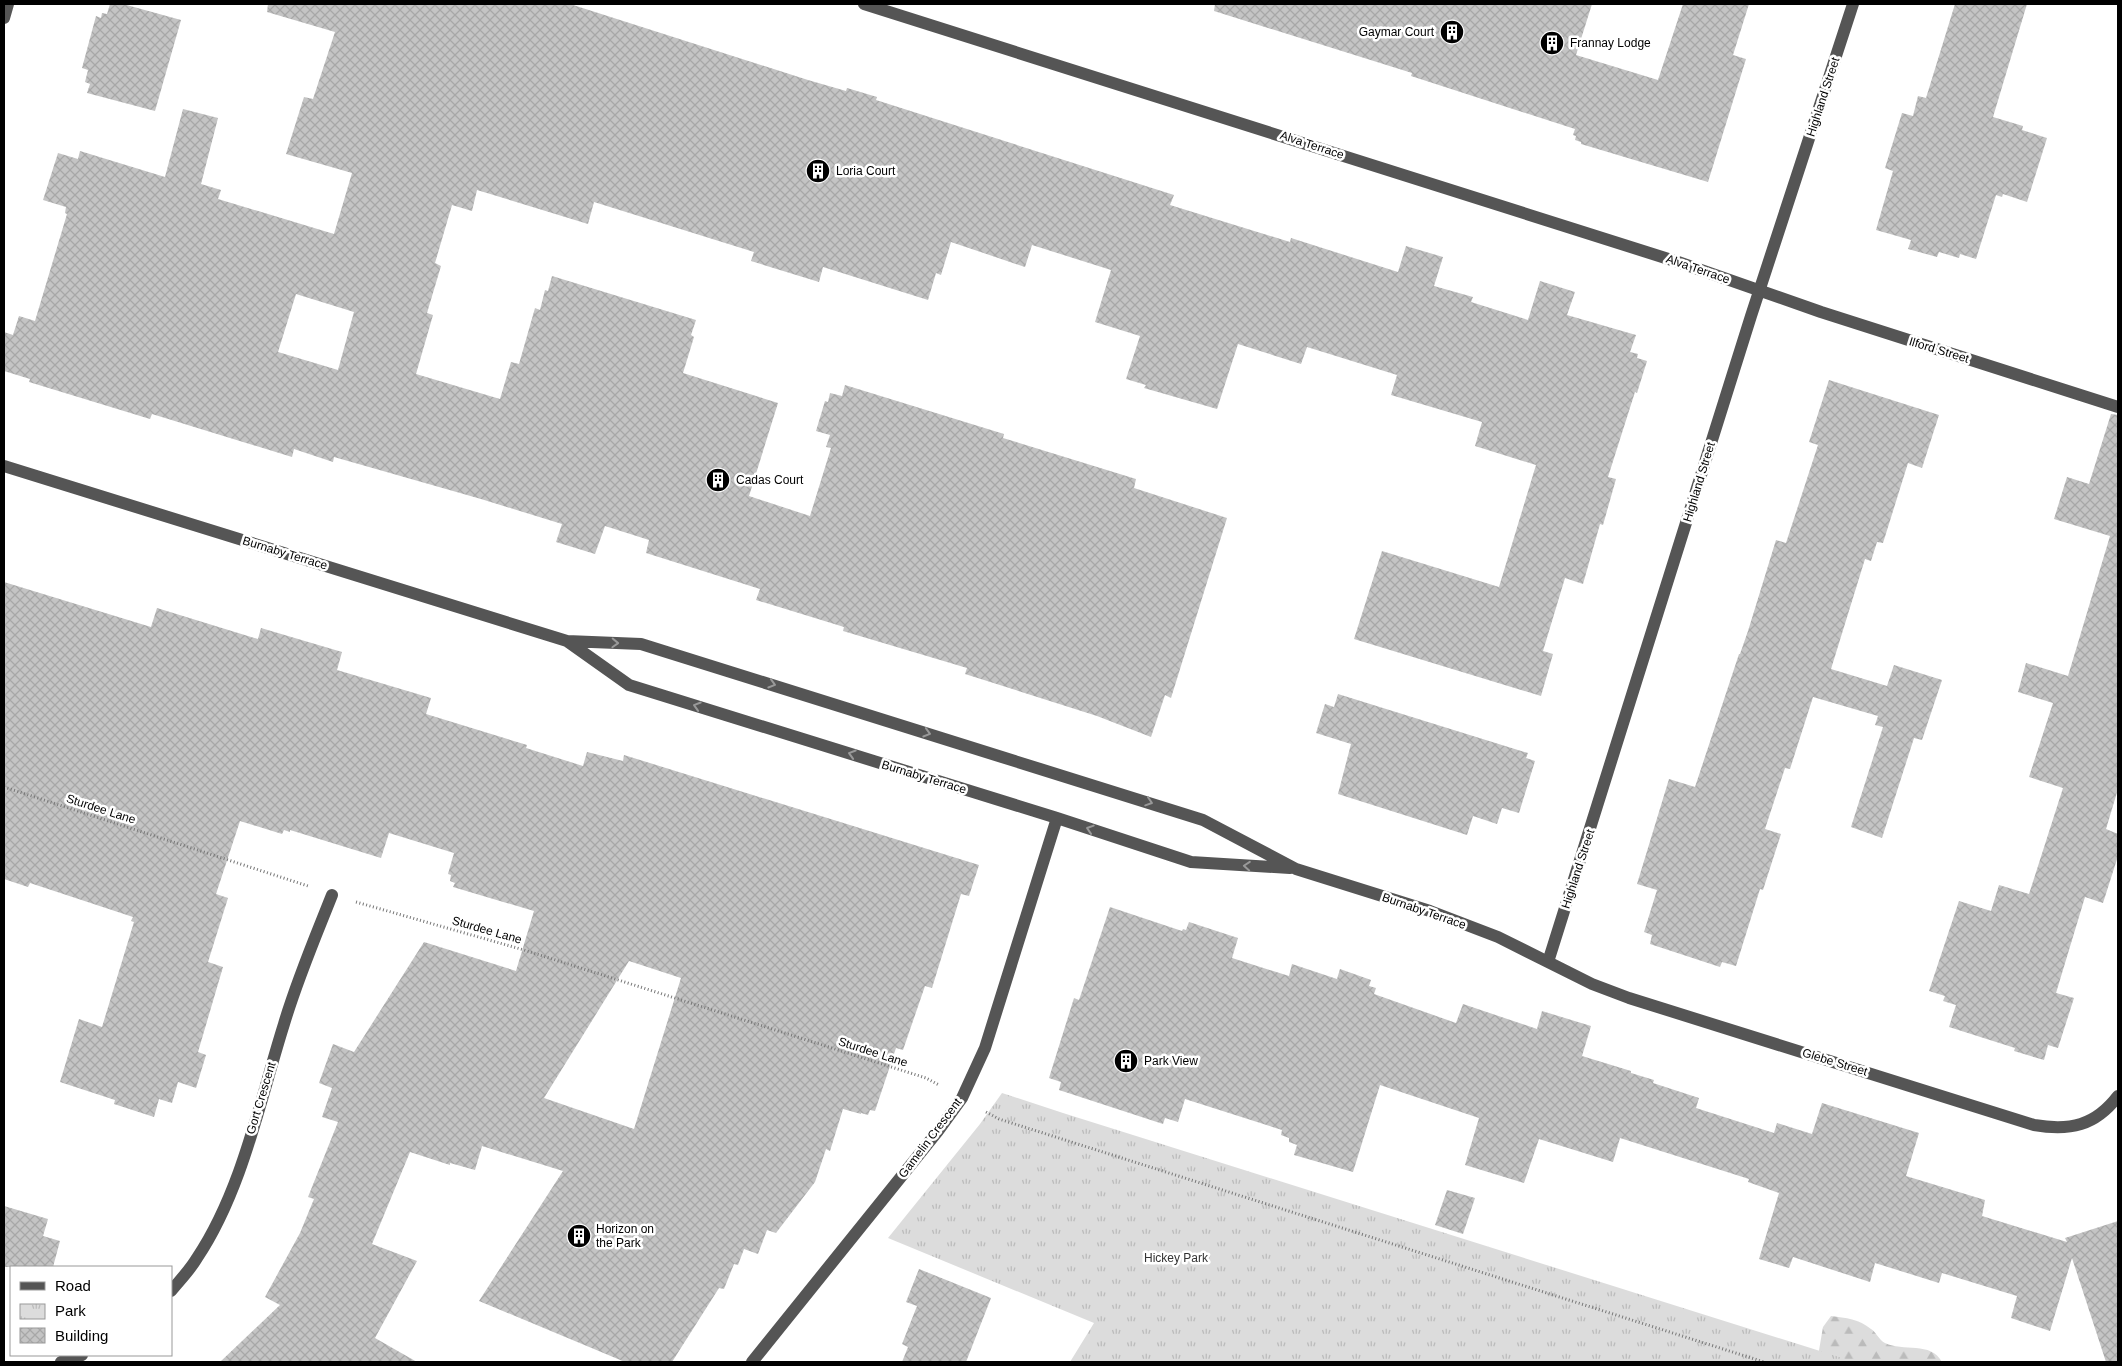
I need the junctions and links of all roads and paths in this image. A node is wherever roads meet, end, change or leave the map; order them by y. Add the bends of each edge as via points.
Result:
1 (8, 4) edge
2 (864, 4) edge
3 (1853, 4) edge
4 (4, 18) edge
5 (1760, 290) junction
6 (2118, 407) edge
7 (4, 466) edge
8 (567, 641) junction
9 (4, 787) edge
10 (1057, 818) junction
11 (1296, 869) junction
12 (332, 895) junction
13 (1548, 962) junction
14 (2118, 1096) edge
15 (962, 1098) junction
16 (172, 1290) edge
17 (79, 1356) edge
18 (61, 1362) edge
19 (752, 1362) edge
20 (1764, 1362) edge

1 - 4 street
2 - 5 street, Alva Terrace
3 - 5 street, Highland Street
5 - 6 street, Ilford Street
5 - 13 street, Highland Street
7 - 8 street, Burnaby Terrace
10 -> 8 street, Burnaby Terrace via 629,685
8 -> 11 street, Burnaby Terrace via 641,644 1066,776 1203,820
9 - 12 path, Sturdee Lane
11 -> 10 street, Burnaby Terrace via 1191,862
10 - 15 street, Gamelin Crescent via 984,1048
11 - 13 street, Burnaby Terrace via 1430,911 1498,937
12 - 15 path, Sturdee Lane via 524,950 926,1078
12 - 16 street, Gort Crescent via 288,1012 224,1210 197,1258
13 - 14 street, Glebe Street via 1629,998 2034,1125 2070,1128 2098,1117
15 - 19 street, Gamelin Crescent
15 - 20 path, Sturdee Lane via 999,1119
17 - 18 street

